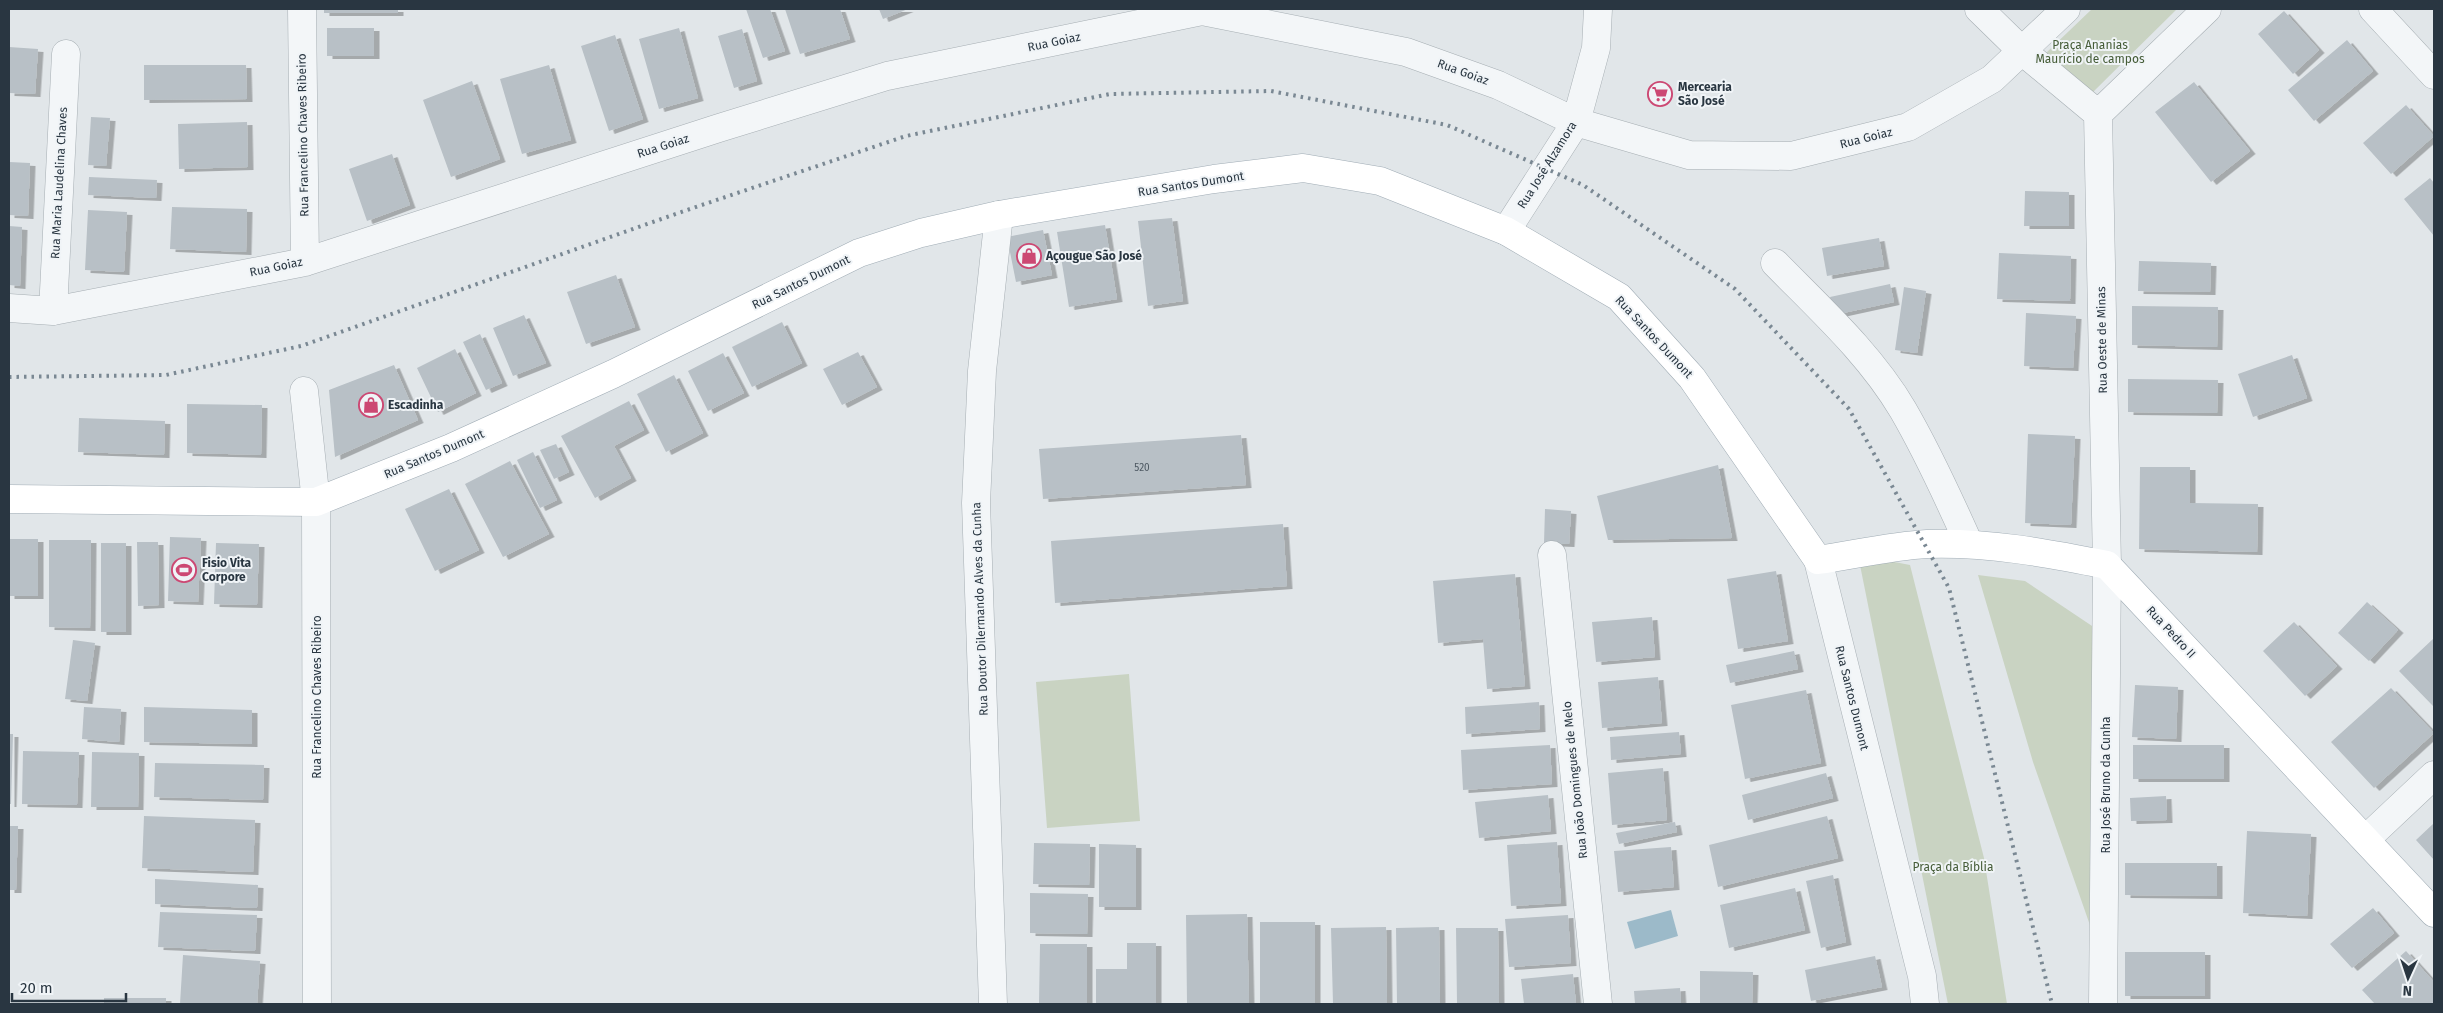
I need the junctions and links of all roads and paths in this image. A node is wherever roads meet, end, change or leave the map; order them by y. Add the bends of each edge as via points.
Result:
1 (302, 9) edge
2 (1598, 9) edge
3 (1979, 9) edge
4 (2066, 9) edge
5 (2207, 9) edge
6 (2373, 9) edge
7 (1202, 10) edge
8 (2021, 50) junction
9 (66, 54) dead end
10 (2434, 76) edge
11 (2098, 114) junction
12 (1576, 122) junction
13 (999, 215) junction
14 (1506, 231) junction
15 (304, 262) junction
16 (1776, 263) dead end
17 (9, 308) edge
18 (53, 311) junction
19 (304, 391) dead end
20 (9, 499) edge
21 (316, 502) junction
22 (1969, 544) junction
23 (1552, 555) dead end
24 (1818, 560) junction
25 (2107, 565) junction
26 (2434, 775) edge
27 (2366, 840) junction
28 (2434, 912) edge
29 (317, 1004) edge
30 (993, 1004) edge
31 (1598, 1004) edge
32 (1925, 1004) edge
33 (2103, 1004) edge

1 - 15 street, Rua Francelino Chaves Ribeiro
2 - 12 street, Rua José Alzamora via 1596,48
3 - 8 street
4 - 8 street, Rua Goiaz
5 - 11 street
6 - 10 street
7 - 12 street, Rua Goiaz via 1406,52 1498,85
7 - 15 street, Rua Goiaz via 887,76
8 - 11 street
8 - 12 street, Rua Goiaz via 1992,78 1908,127 1791,156 1690,155
9 - 18 street, Rua Maria Laudelina Chaves
11 - 25 street, Rua Oeste de Minas
12 - 14 street, Rua José Alzamora
13 - 14 main road, Rua Santos Dumont via 1214,179 1303,168 1380,181
13 - 21 main road, Rua Santos Dumont via 921,233 859,253 604,378 451,448
13 - 30 street, Rua Doutor Dilermando Alves da Cunha via 982,371 976,503
14 - 24 main road, Rua Santos Dumont via 1619,297 1692,378
15 - 18 street, Rua Goiaz
16 - 22 street via 1862,354 1902,409 1938,475
17 - 18 street, Rua Goiaz
19 - 21 street, Rua Francelino Chaves Ribeiro
20 - 21 main road, Rua Santos Dumont
21 - 29 street, Rua Francelino Chaves Ribeiro
22 - 24 main road via 1925,544
22 - 25 main road via 2030,549
23 - 31 street, Rua João Domingues de Melo
24 - 32 street, Rua Santos Dumont via 1922,976
25 - 27 main road, Rua Pedro II
25 - 33 street, Rua José Bruno da Cunha
26 - 27 street
27 - 28 main road, Rua Pedro II

